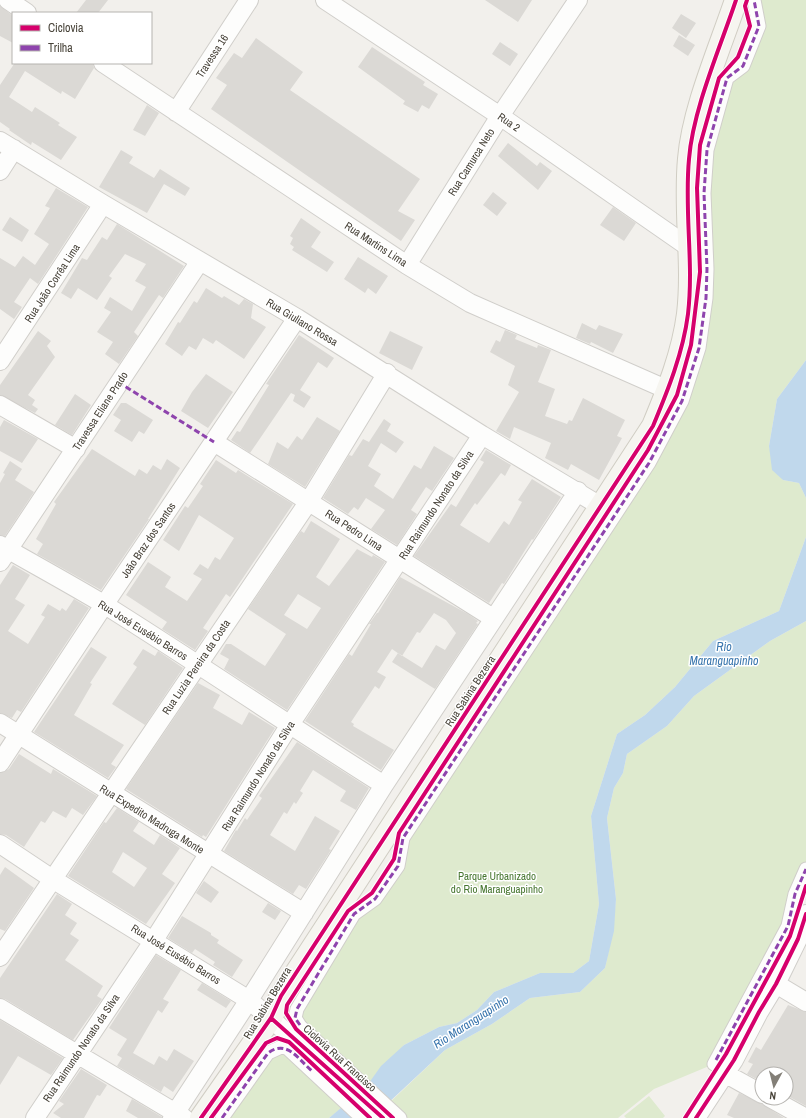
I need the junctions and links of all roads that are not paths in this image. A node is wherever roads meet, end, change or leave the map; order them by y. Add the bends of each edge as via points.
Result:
1 (8, 0) edge
2 (249, 0) edge
3 (325, 0) edge
4 (578, 0) edge
5 (736, 0) edge
6 (754, 0) edge
7 (26, 12) edge
8 (104, 64) edge
9 (176, 112) junction
10 (500, 116) junction
11 (7, 145) edge
12 (0, 171) edge
13 (103, 204) junction
14 (690, 248) junction
15 (200, 261) junction
16 (407, 264) junction
17 (297, 318) junction
18 (0, 361) edge
19 (387, 373) junction
20 (668, 390) junction
21 (0, 405) edge
22 (482, 435) junction
23 (214, 442) junction
24 (76, 449) junction
25 (578, 491) junction
26 (309, 501) junction
27 (602, 507) junction
28 (3, 552) edge
29 (400, 560) junction
30 (104, 605) junction
31 (493, 618) junction
32 (198, 665) junction
33 (0, 723) edge
34 (289, 726) junction
35 (20, 735) junction
36 (0, 764) edge
37 (384, 785) junction
38 (110, 793) junction
39 (0, 844) edge
40 (208, 855) junction
41 (806, 870) edge
42 (54, 880) junction
43 (304, 913) junction
44 (806, 914) edge
45 (154, 940) junction
46 (802, 940) edge
47 (0, 957) edge
48 (776, 984) junction
49 (249, 1000) junction
50 (806, 1002) edge
51 (0, 1008) edge
52 (271, 1018) junction
53 (76, 1054) junction
54 (315, 1057) junction
55 (720, 1069) junction
56 (754, 1089) edge
57 (784, 1106) edge
58 (177, 1116) edge
59 (35, 1118) edge
60 (201, 1118) edge
61 (222, 1118) edge
62 (362, 1118) edge
63 (382, 1118) edge
64 (400, 1118) edge
65 (696, 1118) edge
66 (806, 1118) edge

1 - 7 street
2 - 9 street, Travessa 16
3 - 10 street, Rua 2
4 - 10 street, Rua Camurca Neto
5 - 14 main road, Rua Sabina Bezerra via 693,136 687,185
6 - 54 street via 759,26 743,66 727,78 708,150 704,193 706,298 699,348 682,401 649,463 403,838 398,866 375,899 354,914 297,1009 295,1018
8 - 9 street, Rua Martins Lima
9 - 16 street, Rua Martins Lima
10 - 14 street, Rua 2
10 - 16 street, Rua Camurca Neto
11 - 12 street
11 - 13 street, Rua Giuliano Rossa
13 - 15 street, Rua Giuliano Rossa
13 - 18 street, Rua João Corrêa Lima
14 - 20 main road, Rua Sabina Bezerra via 688,314
15 - 17 street, Rua Giuliano Rossa
15 - 24 street, Travessa Eliane Prado
16 - 20 street, Rua Martins Lima via 470,303
17 - 19 street, Rua Giuliano Rossa
17 - 23 street, João Braz dos Santos
19 - 22 street, Rua Giuliano Rossa
19 - 26 street, Rua Luzia Pereira da Costa
20 - 27 main road, Rua Sabina Bezerra via 653,426
21 - 24 street
22 - 25 street, Rua Giuliano Rossa
22 - 29 street, Rua Raimundo Nonato da Silva
23 - 26 street, Rua Pedro Lima
23 - 30 street, João Braz dos Santos
24 - 28 street, Travessa Eliane Prado
25 - 27 street, Rua Giuliano Rossa
25 - 31 street
26 - 29 street, Rua Pedro Lima
26 - 32 street, Rua Luzia Pereira da Costa
27 - 52 main road, Rua Sabina Bezerra via 281,996
28 - 30 street, Rua José Eusébio Barros
29 - 31 street, Rua Pedro Lima
29 - 34 street, Rua Raimundo Nonato da Silva
30 - 32 street, Rua José Eusébio Barros
30 - 35 street, João Braz dos Santos
31 - 37 street
32 - 34 street, Rua José Eusébio Barros
32 - 38 street, Rua Luzia Pereira da Costa
33 - 35 street, Rua Expedito Madruga Monte
34 - 37 street, Rua José Eusébio Barros
34 - 40 street, Rua Raimundo Nonato da Silva
35 - 36 street, João Braz dos Santos
35 - 38 street, Rua Expedito Madruga Monte
37 - 43 street
38 - 40 street, Rua Expedito Madruga Monte
38 - 42 street, Rua Luzia Pereira da Costa
39 - 42 street, Rua José Eusébio Barros
40 - 43 street, Rua Expedito Madruga Monte
40 - 45 street, Rua Raimundo Nonato da Silva
41 - 55 street via 795,894 788,926
42 - 45 street, Rua José Eusébio Barros
42 - 47 street, Rua Luzia Pereira da Costa
43 - 49 street
44 - 46 street
45 - 49 street, Rua José Eusébio Barros
45 - 53 street, Rua Raimundo Nonato da Silva
46 - 48 street
48 - 50 street
48 - 55 street
49 - 52 street, Rua José Eusébio Barros
49 - 58 street
51 - 53 street
52 - 54 street, Rua José Eusébio Barros
52 - 60 main road, Rua Sabina Bezerra
53 - 58 street
53 - 59 street, Rua Raimundo Nonato da Silva
54 - 61 street via 287,1048 274,1048
54 - 62 street
54 - 63 street, Rua José Eusébio Barros
54 - 64 street
55 - 56 street
55 - 65 street
57 - 66 street

